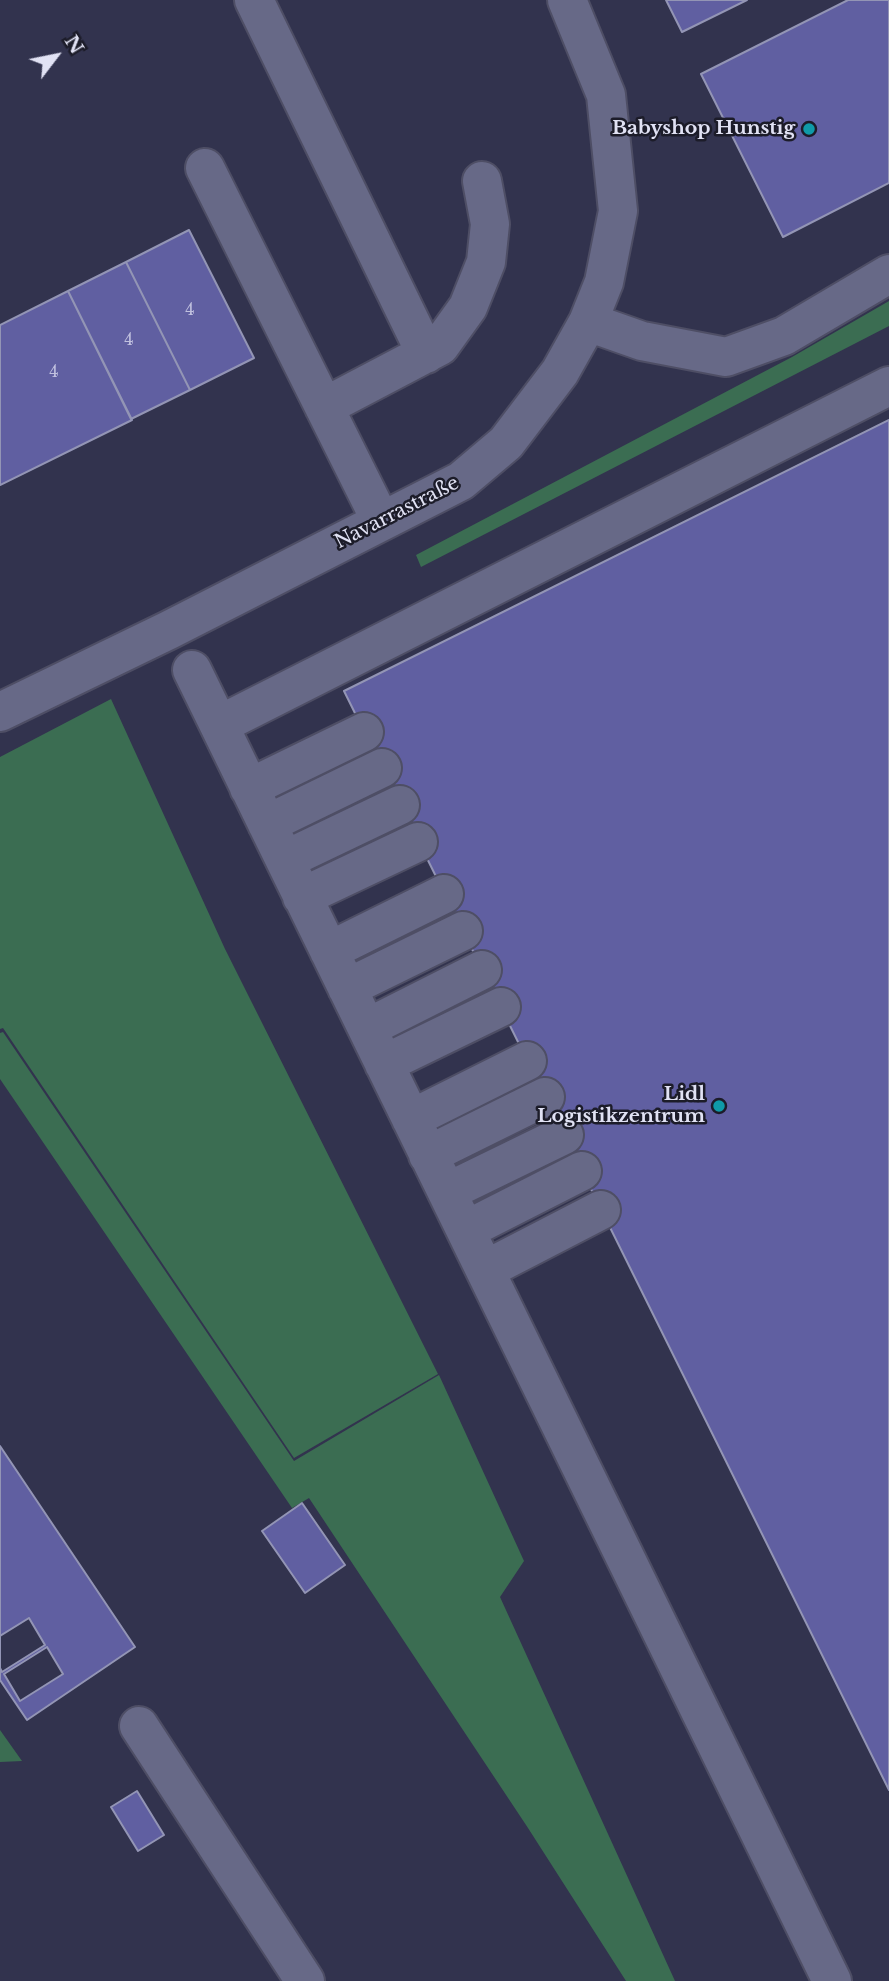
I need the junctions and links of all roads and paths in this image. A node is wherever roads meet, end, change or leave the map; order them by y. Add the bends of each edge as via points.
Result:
1 (254, 0) edge
2 (567, 0) edge
3 (205, 168) dead end
4 (482, 181) dead end
5 (889, 274) edge
6 (589, 322) junction
7 (426, 354) junction
8 (889, 386) edge
9 (324, 407) junction
10 (381, 522) junction
11 (192, 670) dead end
12 (0, 712) edge
13 (219, 725) junction
14 (386, 778) junction
15 (272, 834) junction
16 (523, 1052) junction
17 (406, 1110) junction
18 (139, 1726) dead end
19 (305, 1981) edge
20 (832, 1981) edge

1 - 7 street
2 - 6 street, Navarrastraße via 606,95 618,211 604,282
3 - 9 street
4 - 7 street via 490,224 486,262 468,307 440,346
5 - 6 street via 784,336 726,357 642,341
6 - 10 street, Navarrastraße via 560,372 506,443 461,481
7 - 9 street
8 - 13 street
9 - 10 street
10 - 12 street, Navarrastraße
11 - 13 street
13 - 15 street
14 - 15 street
14 - 15 street
14 - 15 street
15 - 17 street
16 - 17 street
16 - 17 street
16 - 17 street
16 - 17 street
16 - 17 street
16 - 17 street
17 - 20 street
18 - 19 street

